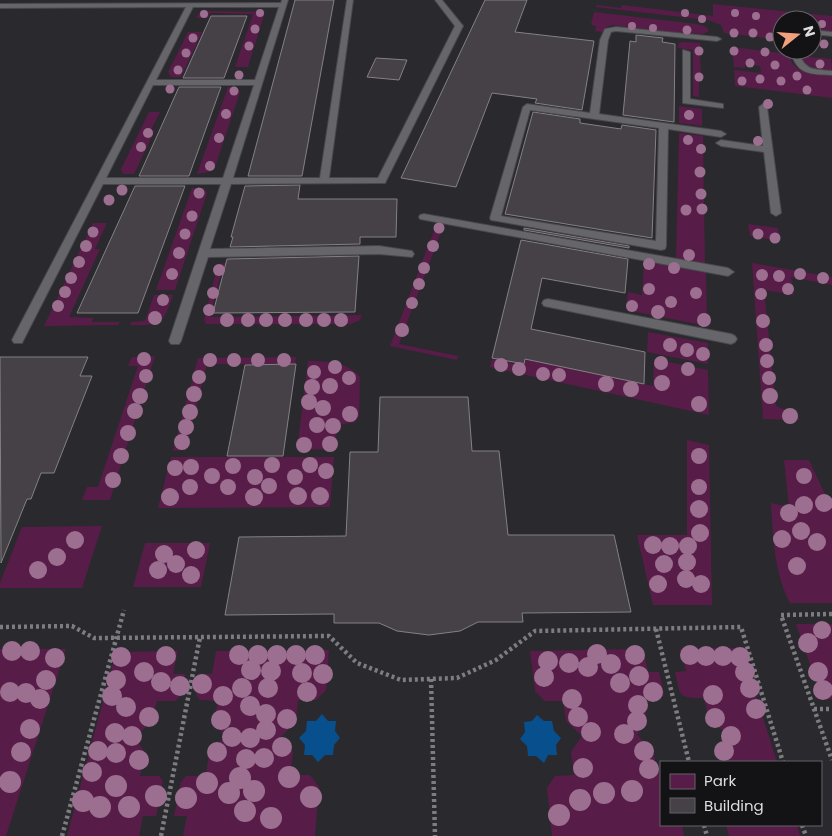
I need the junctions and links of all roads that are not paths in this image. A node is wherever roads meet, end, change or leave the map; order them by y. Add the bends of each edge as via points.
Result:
1 (350, 0) edge
2 (438, 0) edge
3 (284, 3) edge
4 (0, 6) edge
5 (190, 6) junction
6 (716, 39) dead end
7 (686, 52) dead end
8 (796, 60) edge
9 (832, 74) edge
10 (150, 82) junction
11 (258, 82) junction
12 (720, 106) dead end
13 (763, 107) dead end
14 (594, 116) junction
15 (664, 126) junction
16 (768, 150) junction
17 (100, 181) junction
18 (227, 181) junction
19 (324, 181) junction
20 (776, 214) dead end
21 (424, 217) dead end
22 (204, 253) junction
23 (408, 254) dead end
24 (728, 272) dead end
25 (548, 303) dead end
26 (730, 339) dead end
27 (18, 340) dead end
28 (176, 341) dead end

1 - 19 lane
2 - 19 lane via 459,26 381,181
3 - 5 lane
3 - 11 lane
4 - 5 lane
5 - 10 lane
6 - 14 lane via 616,29 608,31
7 - 12 lane via 686,101
8 - 9 lane via 803,68
10 - 11 lane
10 - 17 lane
11 - 18 lane
13 - 16 lane
14 - 15 lane
14 - 15 lane via 527,107 496,218 661,246
15 - 16 lane
16 - 20 lane
17 - 18 lane
17 - 27 lane
18 - 19 lane
18 - 22 lane
21 - 24 lane
22 - 23 lane via 379,250
22 - 28 lane
25 - 26 lane

